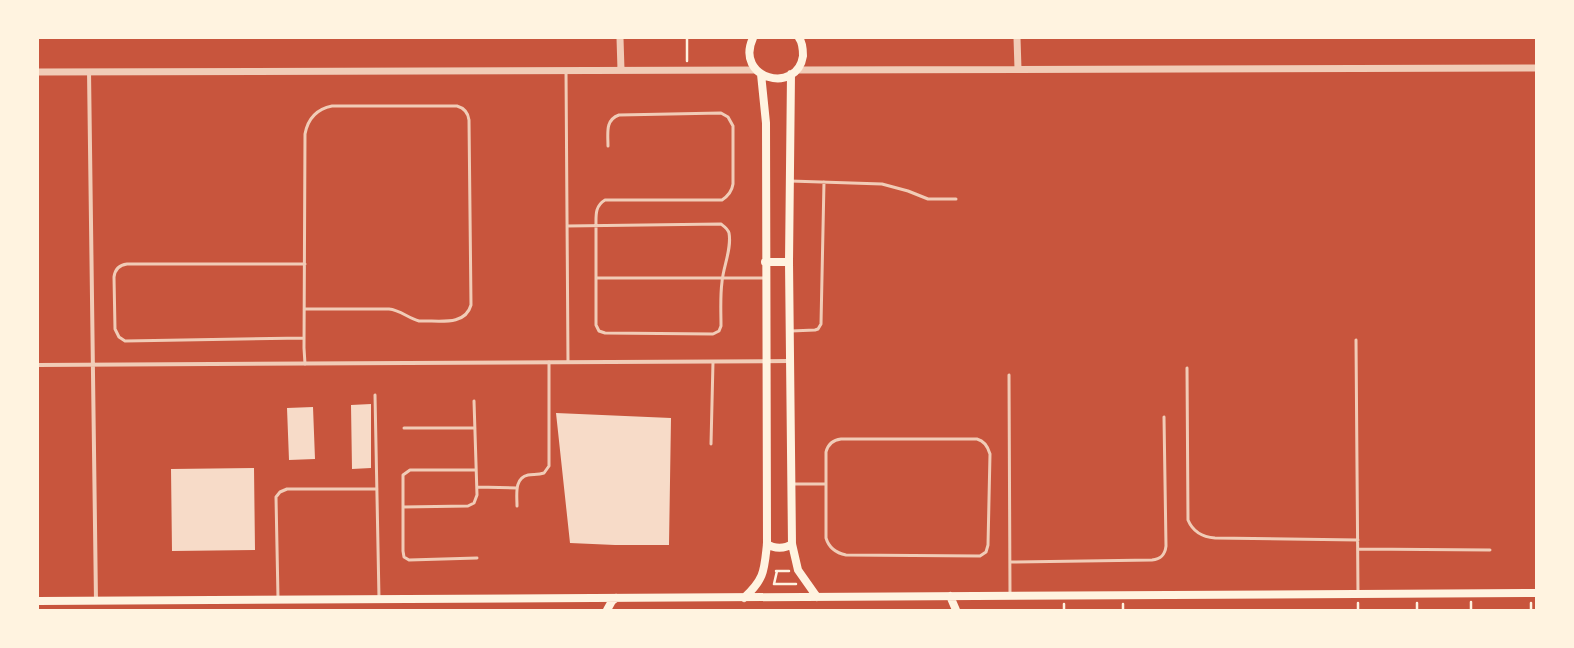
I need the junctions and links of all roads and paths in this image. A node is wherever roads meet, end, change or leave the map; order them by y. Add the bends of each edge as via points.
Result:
1 (620, 38) edge
2 (687, 38) edge
3 (753, 38) edge
4 (799, 38) edge
5 (1017, 38) edge
6 (1536, 68) edge
7 (1018, 69) junction
8 (566, 70) junction
9 (621, 70) junction
10 (688, 70) junction
11 (89, 71) junction
12 (38, 72) edge
13 (758, 72) junction
14 (794, 72) junction
15 (608, 146) dead end
16 (790, 181) junction
17 (824, 182) junction
18 (956, 198) dead end
19 (596, 225) junction
20 (567, 226) junction
21 (765, 262) junction
22 (789, 262) junction
23 (305, 264) junction
24 (596, 278) junction
25 (722, 278) junction
26 (766, 278) junction
27 (304, 310) junction
28 (789, 331) junction
29 (304, 338) junction
30 (1356, 340) dead end
31 (766, 361) junction
32 (790, 361) junction
33 (549, 362) junction
34 (568, 362) junction
35 (713, 362) junction
36 (92, 364) junction
37 (305, 364) junction
38 (38, 365) edge
39 (1187, 368) dead end
40 (1009, 375) dead end
41 (374, 395) dead end
42 (474, 402) dead end
43 (1164, 417) dead end
44 (404, 428) dead end
45 (475, 428) junction
46 (711, 444) dead end
47 (476, 470) junction
48 (791, 484) junction
49 (826, 484) junction
50 (477, 487) junction
51 (517, 488) junction
52 (377, 489) junction
53 (517, 506) dead end
54 (402, 507) junction
55 (1358, 540) junction
56 (767, 544) junction
57 (792, 544) junction
58 (1358, 549) junction
59 (1490, 550) dead end
60 (478, 558) dead end
61 (1010, 562) junction
62 (794, 570) junction
63 (777, 571) junction
64 (764, 572) junction
65 (1536, 593) edge
66 (1358, 594) junction
67 (950, 596) junction
68 (1010, 596) junction
69 (817, 597) junction
70 (616, 598) junction
71 (744, 598) junction
72 (278, 600) junction
73 (379, 600) junction
74 (38, 601) edge
75 (96, 601) junction
76 (607, 610) edge
77 (956, 610) edge

1 - 9 street
2 - 10 path
3 - 13 main road via 749,55
4 - 14 main road via 803,50 802,61
5 - 7 street
6 - 7 street
7 - 14 street
8 - 9 street
8 - 11 street
8 - 20 lane
9 - 10 street
10 - 13 street
11 - 12 street
11 - 36 street
13 - 14 main road via 771,78 782,78
13 - 21 main road via 766,123
14 - 16 main road
15 - 19 lane via 609,124 619,115 721,113 728,117 733,126 733,184 730,193 722,200 605,200 596,211
16 - 17 lane
16 - 22 main road
17 - 18 lane via 882,184 928,198
17 - 28 lane via 821,324 814,330
19 - 20 lane
19 - 24 lane
19 - 25 lane via 721,224 727,229 729,236
20 - 34 lane
21 - 22 main road
21 - 26 main road
22 - 28 main road
23 - 27 lane
23 - 27 lane via 305,134 308,122 316,113 332,106 457,106 465,109 469,120 470,305 463,318 419,321 388,309
23 - 29 lane via 127,264 119,267 114,273 115,329 118,337 125,340
24 - 25 lane
24 - 25 lane via 596,325 602,332 713,334 719,332 722,326
25 - 26 lane
26 - 31 main road
27 - 29 lane
28 - 32 main road
29 - 37 lane
30 - 55 lane
31 - 32 street
31 - 35 street
31 - 56 main road
32 - 48 main road
33 - 34 street
33 - 37 street
33 - 51 lane via 549,466 540,474 523,477
34 - 35 street
35 - 46 lane
36 - 37 street
36 - 38 street
36 - 75 street
39 - 55 lane via 1188,520 1194,530 1203,536 1215,538
40 - 61 lane
41 - 52 lane
42 - 45 lane
43 - 61 lane via 1166,546 1161,557 1152,560
44 - 45 lane
45 - 47 lane
47 - 50 lane
47 - 54 lane via 407,471 403,475
48 - 49 lane
48 - 57 main road
49 - 49 lane via 826,538 832,549 841,554 980,556 988,549 990,454 987,445 981,440 837,439 829,444 826,452
50 - 51 lane
50 - 54 lane via 474,503 468,506
51 - 53 lane
52 - 72 lane via 287,489 280,492 276,497
52 - 73 lane
54 - 60 lane via 402,551 406,558
55 - 58 lane
56 - 57 main road via 778,548
56 - 64 main road
57 - 62 main road
58 - 59 lane
58 - 66 lane
61 - 68 lane
62 - 63 path
62 - 63 path via 797,584 774,584
62 - 69 main road
63 - 64 path
64 - 71 main road
65 - 66 main road
66 - 68 main road
67 - 68 main road
67 - 69 main road
67 - 77 main road
69 - 71 main road
70 - 71 main road
70 - 73 main road
70 - 76 main road
72 - 73 main road
72 - 75 main road
74 - 75 main road

